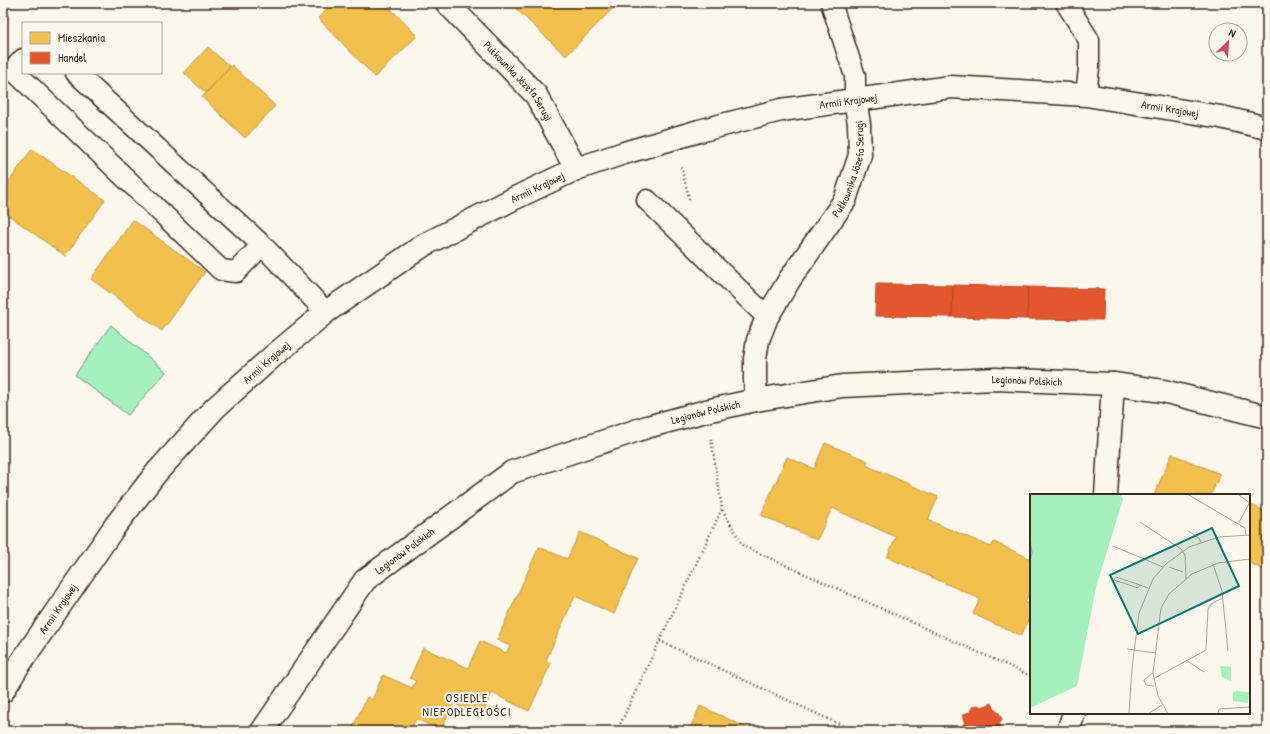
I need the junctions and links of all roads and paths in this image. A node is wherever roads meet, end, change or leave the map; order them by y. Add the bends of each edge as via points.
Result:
1 (447, 3) edge
2 (831, 3) edge
3 (1066, 3) edge
4 (22, 60) edge
5 (77, 74) edge
6 (1086, 95) junction
7 (855, 99) junction
8 (1267, 128) edge
9 (576, 169) junction
10 (684, 177) dead end
11 (647, 200) dead end
12 (691, 205) dead end
13 (262, 245) junction
14 (326, 312) junction
15 (767, 317) junction
16 (1113, 384) junction
17 (756, 400) junction
18 (706, 411) junction
19 (1267, 417) edge
20 (1106, 494) edge
21 (722, 508) junction
22 (660, 641) junction
23 (1030, 676) edge
24 (3, 691) edge
25 (1074, 714) edge
26 (262, 731) edge
27 (617, 731) edge
28 (854, 731) edge
29 (1068, 731) edge

1 - 9 street, Pułkownika Józefa Serugi via 536,94
2 - 7 lane, Pułkownika Józefa Serugi via 855,76
3 - 6 lane via 1089,40
4 - 13 lane via 13,70 222,270 236,272
5 - 13 lane
6 - 7 street, Armii Krajowej via 951,87
6 - 8 street, Armii Krajowej via 1221,117
7 - 9 street, Armii Krajowej via 781,110 699,130
7 - 15 street, Pułkownika Józefa Serugi via 860,155 845,200
9 - 14 street, Armii Krajowej via 424,246
10 - 12 path
11 - 15 lane
13 - 14 lane
14 - 24 street, Armii Krajowej via 215,408 157,472 115,526 16,668
15 - 17 street, Pułkownika Józefa Serugi via 758,340 755,359
16 - 17 street, Legionów Polskich via 996,379 842,386
16 - 19 street, Legionów Polskich via 1163,391
16 - 20 street
17 - 18 street, Legionów Polskich
18 - 21 path
18 - 26 street, Legionów Polskich via 647,426 512,472 365,580
21 - 22 path
21 - 23 path via 743,546
22 - 27 path
22 - 28 path
25 - 29 street

